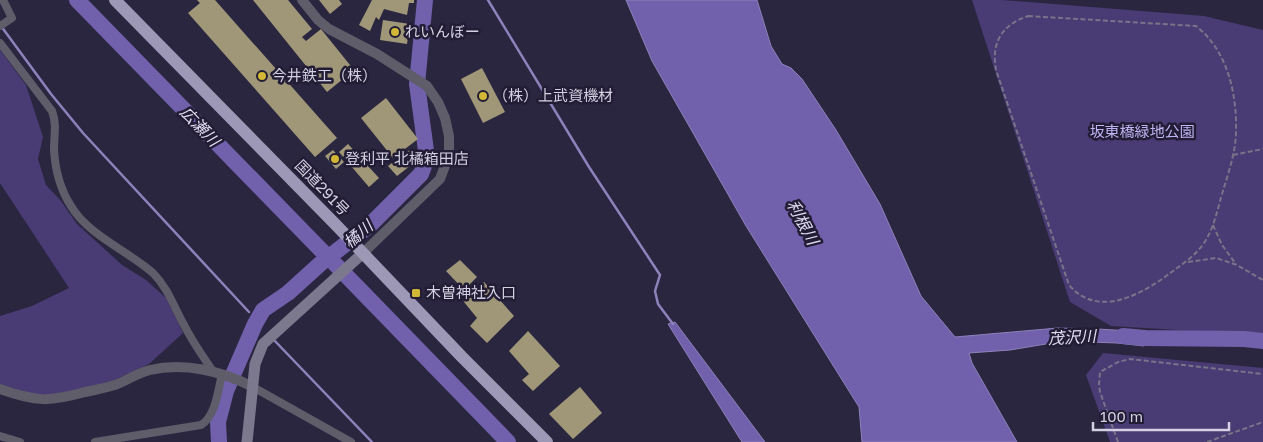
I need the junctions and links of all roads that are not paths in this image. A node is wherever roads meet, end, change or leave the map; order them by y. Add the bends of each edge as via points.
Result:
1 (3, 0) edge
2 (115, 0) edge
3 (302, 0) edge
4 (0, 26) edge
5 (0, 43) edge
6 (358, 249) junction
7 (212, 370) junction
8 (224, 374) junction
9 (253, 387) junction
10 (0, 389) edge
11 (0, 436) edge
12 (130, 440) edge
13 (20, 442) edge
14 (95, 442) edge
15 (248, 442) edge
16 (350, 442) edge
17 (547, 442) edge

1 - 4 street via 12,18
2 - 6 highway, 国道291号
3 - 6 street via 329,29 377,54 427,86 445,118 449,148 440,179
5 - 7 street via 52,111 56,125 56,167 71,208 92,229 164,285 191,339
6 - 9 main road via 349,265 263,344 255,364
6 - 17 highway, 国道291号
7 - 8 street
7 - 10 street via 148,370 115,385 50,400
8 - 9 street
8 - 12 street via 207,421
9 - 15 main road
9 - 16 street
11 - 13 street
12 - 14 street

